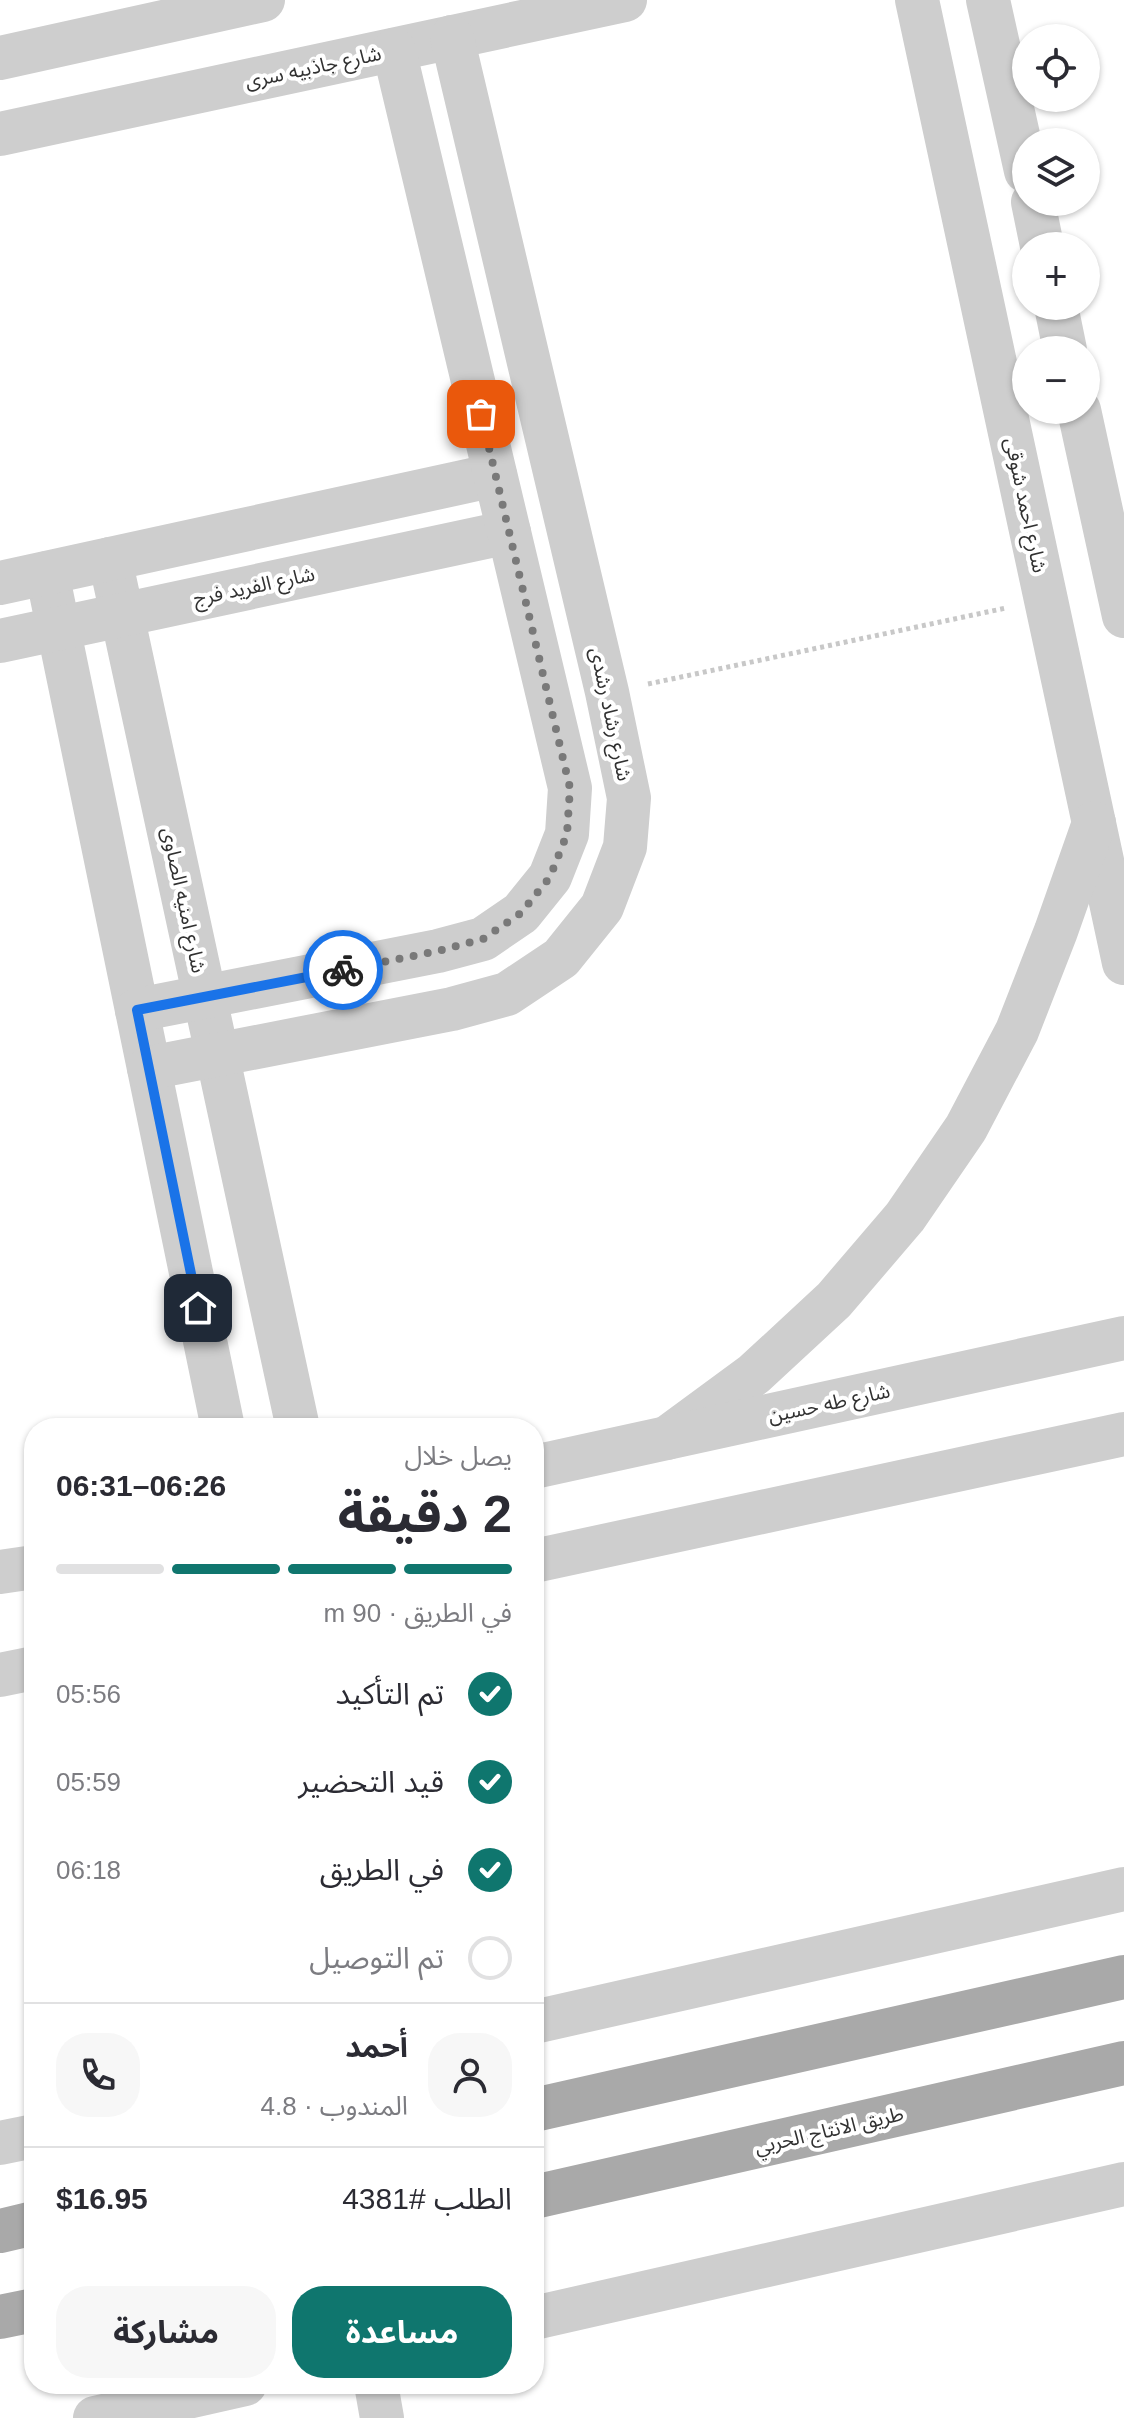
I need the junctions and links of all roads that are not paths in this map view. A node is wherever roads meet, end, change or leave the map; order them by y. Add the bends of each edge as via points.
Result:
1 (263, 0) edge
2 (625, 0) edge
3 (917, 0) edge
4 (988, 0) edge
5 (452, 37) junction
6 (394, 50) junction
7 (0, 58) edge
8 (1016, 128) edge
9 (0, 132) edge
10 (1083, 424) edge
11 (495, 475) junction
12 (509, 532) junction
13 (1117, 553) edge
14 (110, 559) junction
15 (47, 573) junction
16 (0, 583) edge
17 (122, 615) junction
18 (1124, 616) edge
19 (58, 628) junction
20 (0, 641) edge
21 (607, 692) junction
22 (550, 704) junction
23 (1094, 823) junction
24 (1124, 963) edge
25 (205, 997) junction
26 (137, 1010) junction
27 (217, 1055) junction
28 (149, 1068) junction
29 (1124, 1338) edge
30 (221, 1418) edge
31 (296, 1418) edge
32 (1124, 1434) edge
33 (667, 1438) junction
34 (544, 1465) edge
35 (544, 1559) edge
36 (24, 1568) edge
37 (0, 1572) edge
38 (24, 1670) edge
39 (0, 1675) edge
40 (1124, 1889) edge
41 (1124, 1977) edge
42 (544, 2020) edge
43 (1124, 2063) edge
44 (544, 2108) edge
45 (24, 2138) edge
46 (0, 2143) edge
47 (1124, 2184) edge
48 (544, 2195) edge
49 (24, 2225) edge
50 (0, 2231) edge
51 (24, 2312) edge
52 (544, 2316) edge
53 (0, 2317) edge
54 (201, 2394) edge
55 (378, 2394) edge
56 (95, 2418) edge
57 (382, 2418) edge

1 - 7 street
2 - 5 street, شارع جاذبيه سرى
3 - 23 street, شارع احمد شوقى
4 - 8 street
5 - 6 street, شارع جاذبيه سرى
5 - 21 street, شارع رشاد رشدى
6 - 9 street, شارع جاذبيه سرى
6 - 11 street
10 - 13 street
11 - 12 street
11 - 14 street
12 - 17 street, شارع الفريد فرج
12 - 22 street
13 - 18 street
14 - 15 street
14 - 17 street, شارع امنيه الصاوى
15 - 16 street
15 - 19 street
17 - 19 street, شارع الفريد فرج
17 - 25 street, شارع امنيه الصاوى
19 - 20 street, شارع الفريد فرج
19 - 26 street
21 - 22 street
21 - 27 street, شارع رشاد رشدى via 629,798 625,847 602,907 561,958 507,994
22 - 25 street via 570,788 567,834 550,877 521,913 483,939 438,951
23 - 24 street, شارع احمد شوقى
23 - 33 street via 1017,1031 966,1128 905,1217 834,1300 789,1342
25 - 26 street
25 - 27 street, شارع امنيه الصاوى
26 - 28 street
27 - 28 street, شارع رشاد رشدى
27 - 31 street, شارع امنيه الصاوى
28 - 30 street
29 - 33 street, شارع طه حسين
32 - 35 street
33 - 34 street, شارع طه حسين
36 - 37 street
38 - 39 street
40 - 42 street
41 - 44 main road
43 - 48 main road, طريق الانتاج الحربي
45 - 46 street
47 - 52 street
49 - 50 main road
51 - 53 main road
54 - 56 street
55 - 57 street

